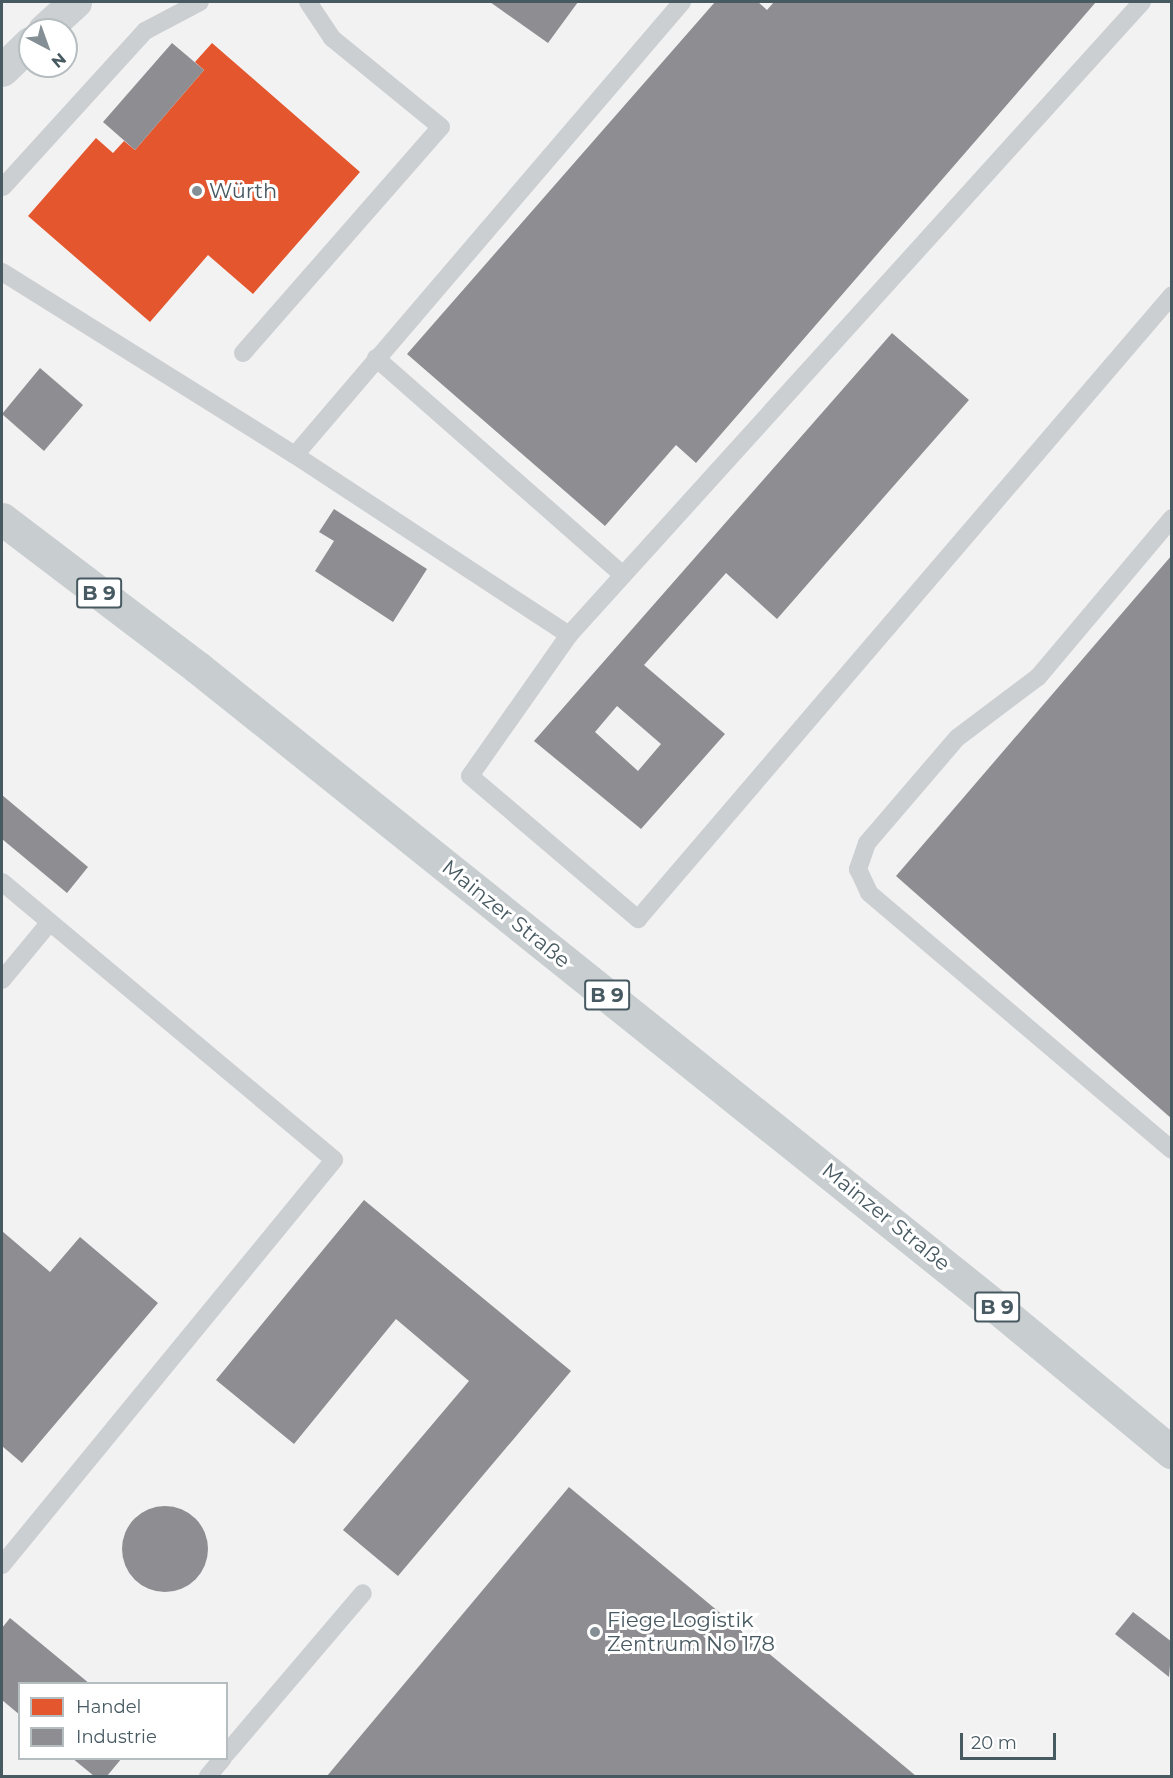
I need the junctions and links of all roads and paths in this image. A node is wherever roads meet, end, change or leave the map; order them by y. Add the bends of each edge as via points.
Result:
1 (75, 2) edge
2 (200, 2) edge
3 (308, 2) edge
4 (682, 2) edge
5 (1143, 2) edge
6 (57, 18) edge
7 (18, 55) edge
8 (2, 70) edge
9 (3, 186) edge
10 (2, 272) edge
11 (1172, 295) edge
12 (243, 353) dead end
13 (376, 358) junction
14 (295, 455) junction
15 (1172, 518) edge
16 (2, 519) edge
17 (623, 575) junction
18 (569, 635) junction
19 (2, 882) edge
20 (50, 922) junction
21 (2, 980) edge
22 (1172, 1150) edge
23 (1172, 1453) edge
24 (2, 1565) edge
25 (363, 1593) dead end
26 (228, 1752) edge
27 (221, 1760) edge
28 (208, 1776) edge

1 - 6 street
2 - 9 lane via 145,31
3 - 12 lane via 333,38 441,127
4 - 13 lane
5 - 17 lane
7 - 8 street
10 - 14 lane
11 - 18 lane via 638,919 470,776
13 - 14 lane
13 - 17 lane
14 - 18 lane
15 - 22 lane via 1038,677 957,738 867,843 858,869 869,893
16 - 23 main road, Mainzer Straße / B 9 via 197,667 985,1297
17 - 18 lane
19 - 20 lane
20 - 21 lane
20 - 24 lane via 334,1160
25 - 26 lane
27 - 28 lane

